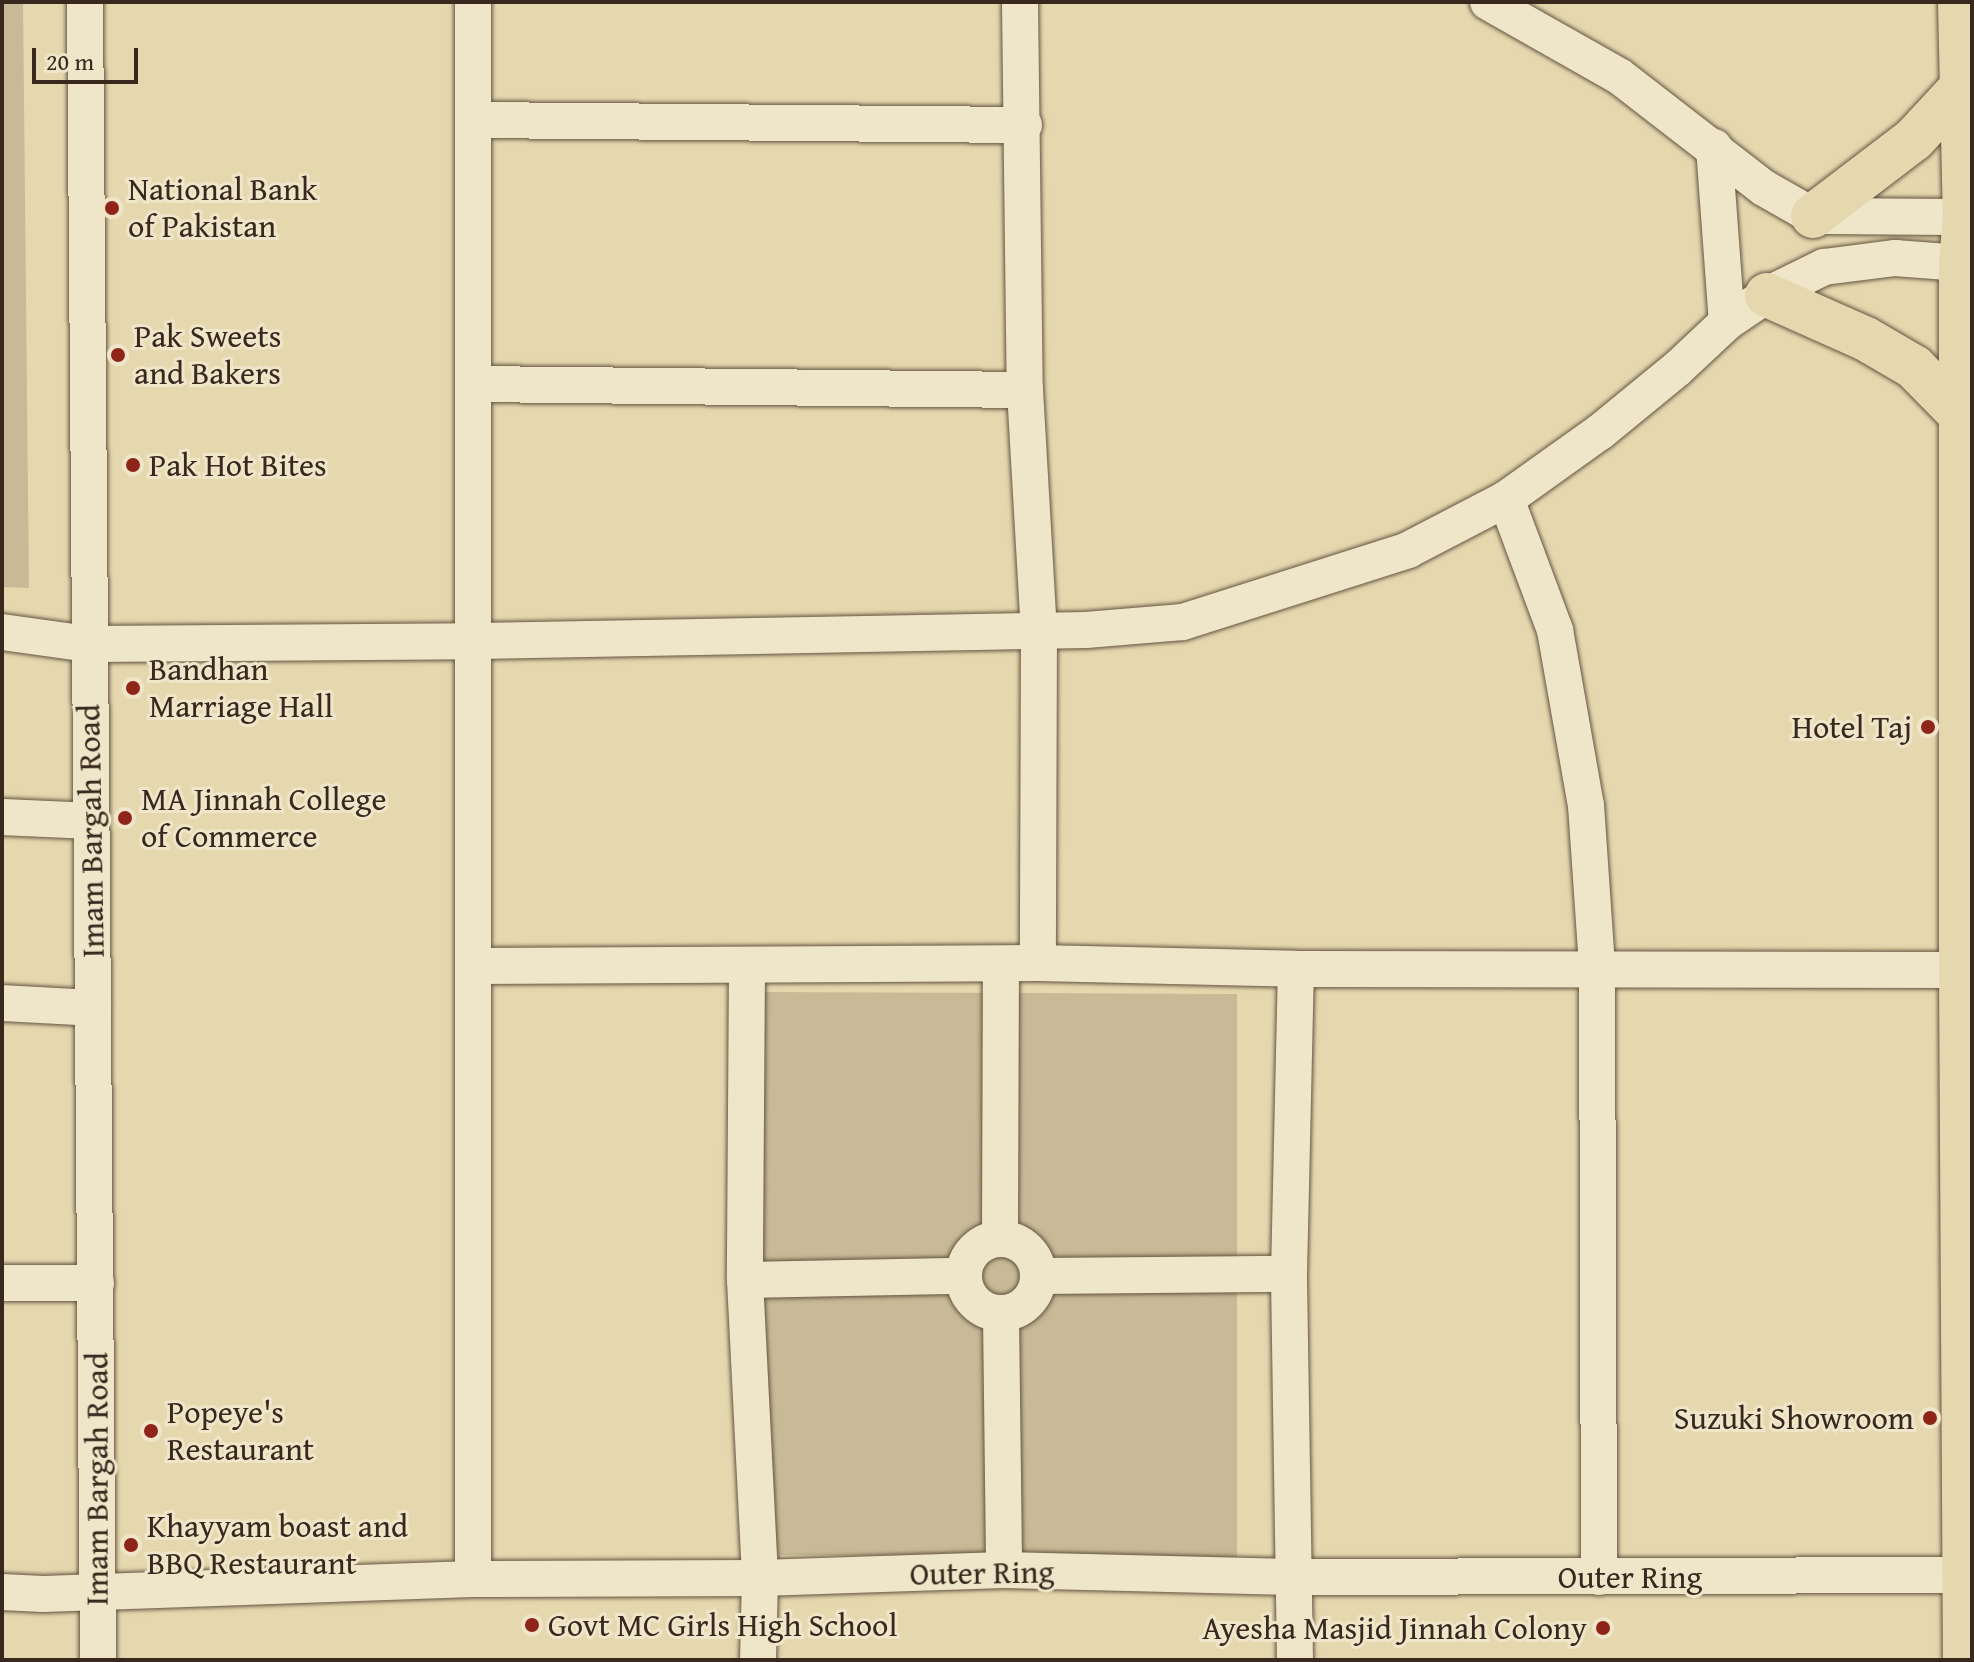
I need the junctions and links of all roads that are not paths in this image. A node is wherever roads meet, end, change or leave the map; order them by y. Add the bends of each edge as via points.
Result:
1 (85, 2) edge
2 (473, 2) edge
3 (1020, 2) edge
4 (1960, 2) edge
5 (1509, 7) edge
6 (1962, 87) junction
7 (473, 120) junction
8 (1024, 125) junction
9 (1714, 147) junction
10 (1813, 216) junction
11 (1968, 217) edge
12 (1967, 263) edge
13 (1824, 267) junction
14 (1767, 295) junction
15 (1727, 322) junction
16 (473, 384) junction
17 (1025, 390) junction
18 (1961, 415) junction
19 (1506, 499) junction
20 (1039, 631) junction
21 (2, 632) edge
22 (473, 641) junction
23 (88, 644) junction
24 (2, 817) edge
25 (91, 821) junction
26 (1038, 963) junction
27 (1001, 964) junction
28 (473, 966) junction
29 (747, 967) junction
30 (1597, 967) junction
31 (1296, 969) junction
32 (1961, 970) junction
33 (2, 1003) edge
34 (93, 1008) junction
35 (1000, 1237) junction
36 (1289, 1274) junction
37 (962, 1276) junction
38 (1040, 1276) junction
39 (745, 1280) junction
40 (2, 1283) edge
41 (96, 1283) junction
42 (1001, 1315) junction
43 (1004, 1570) junction
44 (1963, 1575) junction
45 (1292, 1577) junction
46 (1599, 1577) junction
47 (760, 1578) junction
48 (473, 1579) junction
49 (2, 1592) edge
50 (97, 1592) junction
51 (98, 1660) edge
52 (758, 1660) edge
53 (1295, 1660) edge
54 (1965, 1660) edge

1 - 23 street, Imam Bargah Road
2 - 7 street
3 - 8 street
4 - 6 main road
5 - 9 street via 1619,76
6 - 10 main road via 1914,139
6 - 11 main road
7 - 8 street
7 - 16 street
8 - 17 street
9 - 10 street via 1764,188
9 - 15 street
10 - 11 street
10 - 13 street
11 - 12 main road
12 - 13 street via 1895,258
12 - 18 main road
13 - 14 street
14 - 15 street
14 - 18 main road via 1866,339 1914,367
15 - 19 street via 1600,432
16 - 17 street
16 - 22 street
17 - 20 street
18 - 32 main road
19 - 20 street via 1408,550 1183,622
19 - 30 street via 1555,630 1586,805
20 - 22 street
20 - 26 street
21 - 23 street
22 - 23 street
22 - 28 street
23 - 25 street, Imam Bargah Road
24 - 25 street
25 - 34 street, Imam Bargah Road
26 - 27 street
26 - 31 street
27 - 29 street
27 - 35 street
28 - 29 street
28 - 48 street
29 - 39 street
30 - 31 street
30 - 32 street
30 - 46 street
31 - 36 street
32 - 44 main road
33 - 34 street
34 - 41 street, Imam Bargah Road
35 - 37 street via 973,1249
35 - 38 street via 1028,1248
36 - 38 street
36 - 45 street
37 - 39 street
37 - 42 street via 974,1304
38 - 42 street via 1029,1303
39 - 47 street
40 - 41 street
41 - 50 street, Imam Bargah Road
42 - 43 street
43 - 45 street, Outer Ring
43 - 47 street, Outer Ring
44 - 46 street, Outer Ring
44 - 54 main road
45 - 46 street, Outer Ring
45 - 53 street
47 - 48 street, Outer Ring
47 - 52 street
48 - 50 street, Outer Ring
49 - 50 street, Outer Ring
50 - 51 street, Imam Bargah Road

